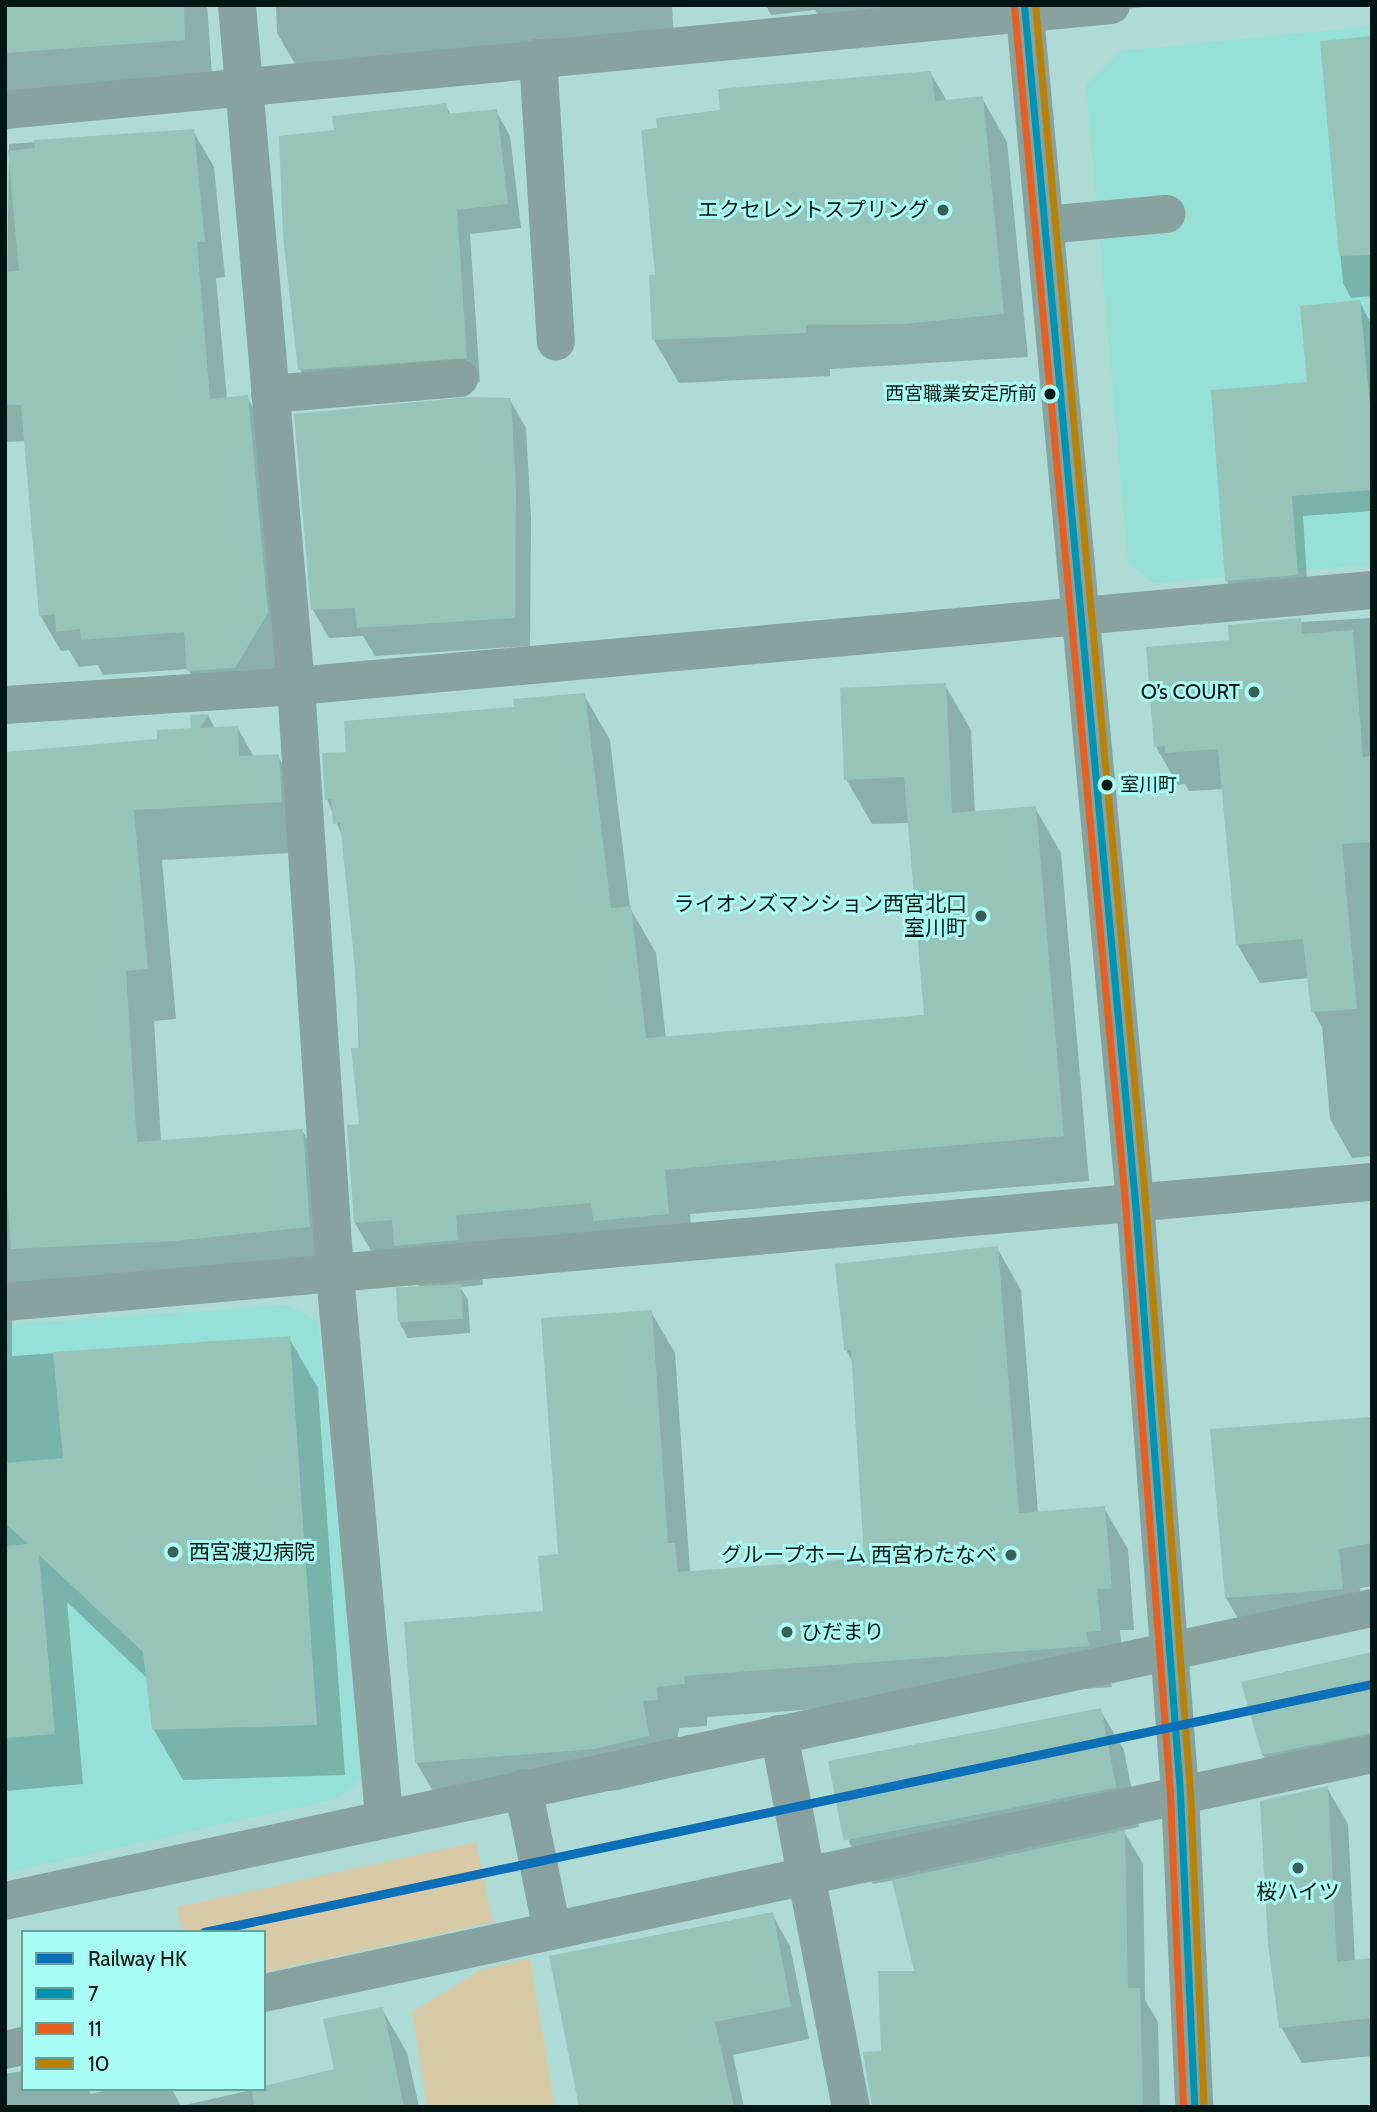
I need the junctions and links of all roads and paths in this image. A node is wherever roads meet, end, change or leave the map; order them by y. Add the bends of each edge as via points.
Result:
1 (237, 5) edge
2 (1111, 5) edge
3 (1025, 9) edge
4 (538, 58) junction
5 (245, 89) junction
6 (5, 110) edge
7 (1167, 214) dead end
8 (1045, 225) junction
9 (556, 341) dead end
10 (459, 378) dead end
11 (270, 394) junction
12 (1372, 590) edge
13 (1081, 615) junction
14 (296, 686) junction
15 (5, 705) edge
16 (1372, 1182) edge
17 (1135, 1201) junction
18 (335, 1275) junction
19 (5, 1302) edge
20 (1372, 1608) edge
21 (1171, 1651) junction
22 (779, 1734) junction
23 (1372, 1754) edge
24 (523, 1788) junction
25 (1180, 1793) junction
26 (384, 1816) junction
27 (808, 1875) junction
28 (5, 1901) edge
29 (552, 1930) junction
30 (266, 1993) edge
31 (851, 2107) edge
32 (1194, 2107) edge

1 - 5 street
2 - 3 street
3 - 4 street
3 - 8 street
4 - 5 street
4 - 9 street
5 - 6 street
5 - 11 street
7 - 8 street
8 - 13 street
10 - 11 street
11 - 14 street
12 - 13 street
13 - 14 street
13 - 17 street
14 - 15 street
14 - 18 street
16 - 17 street
17 - 18 street
17 - 21 street
18 - 19 street
18 - 26 street
20 - 21 street
21 - 22 street
21 - 25 street
22 - 24 street
22 - 27 street
23 - 25 street
24 - 26 street
24 - 29 street
25 - 27 street
25 - 32 street
26 - 28 street
27 - 29 street
27 - 31 street
29 - 30 street

